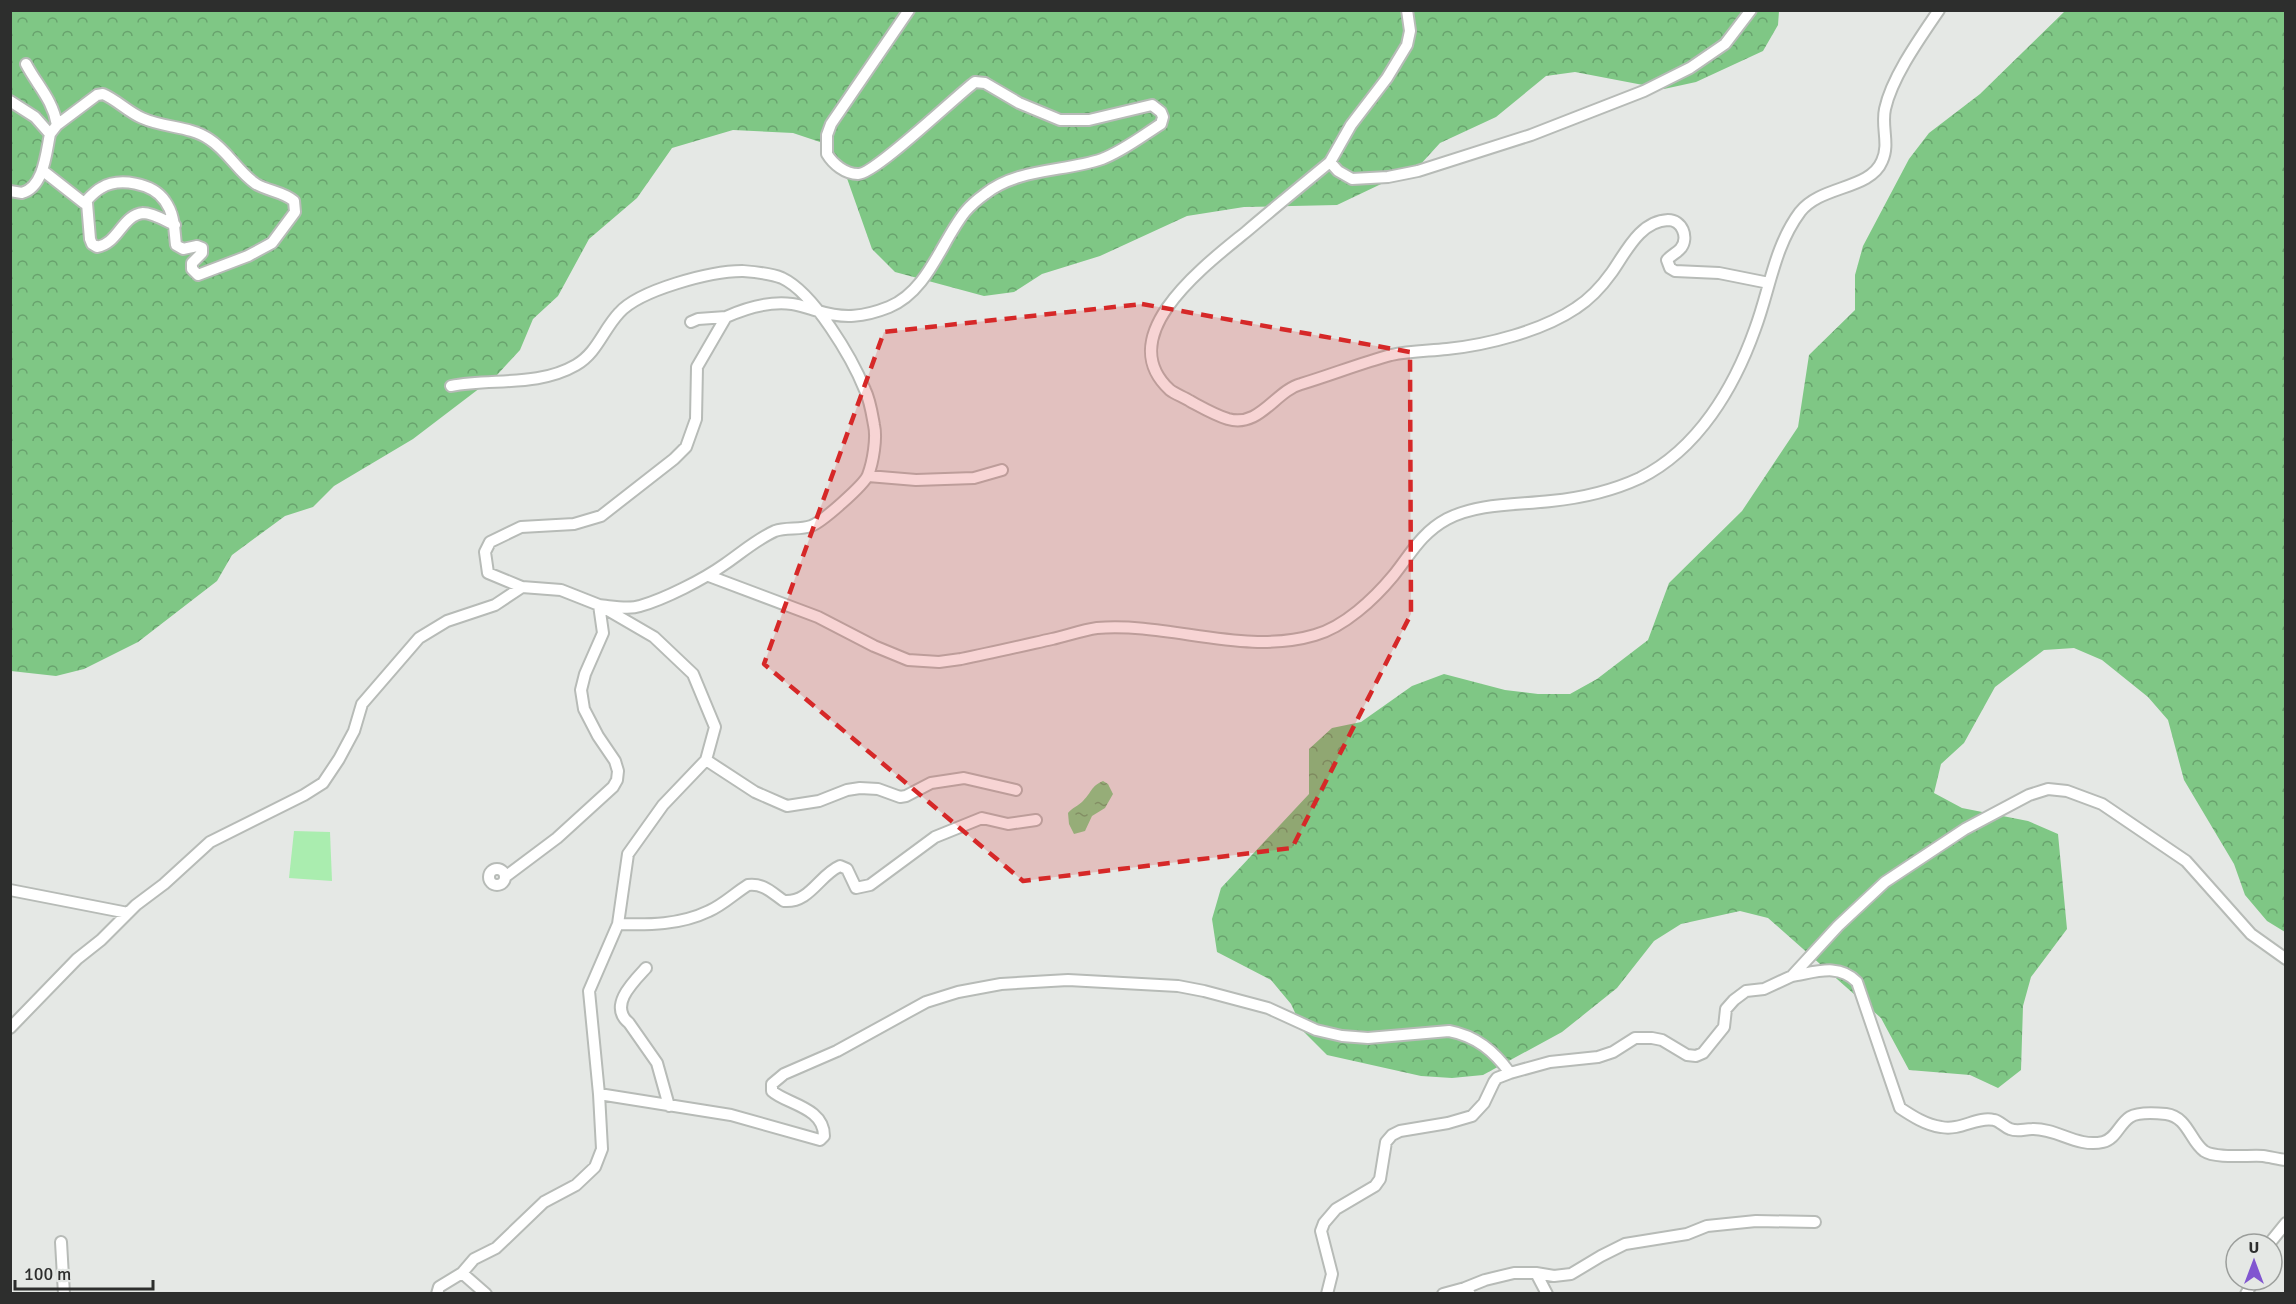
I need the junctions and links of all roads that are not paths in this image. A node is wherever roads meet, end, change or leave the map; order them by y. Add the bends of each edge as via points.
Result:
1 (909, 10) edge
2 (1407, 10) edge
3 (1751, 10) edge
4 (1939, 10) edge
5 (26, 64) dead end
6 (10, 101) edge
7 (57, 125) junction
8 (50, 134) junction
9 (1330, 162) junction
10 (42, 170) junction
11 (10, 190) edge
12 (84, 203) junction
13 (175, 225) junction
14 (1769, 283) junction
15 (819, 312) junction
16 (726, 317) junction
17 (691, 322) dead end
18 (451, 386) dead end
19 (1002, 470) dead end
20 (868, 476) junction
21 (709, 576) junction
22 (522, 587) junction
23 (599, 605) junction
24 (706, 760) junction
25 (1016, 790) dead end
26 (1036, 820) dead end
27 (505, 877) dead end
28 (10, 890) edge
29 (128, 914) junction
30 (618, 924) junction
31 (2286, 959) edge
32 (646, 968) dead end
33 (1792, 976) junction
34 (10, 1028) edge
35 (1510, 1073) junction
36 (599, 1094) junction
37 (669, 1106) junction
38 (2286, 1160) edge
39 (1815, 1222) dead end
40 (62, 1242) dead end
41 (462, 1273) junction
42 (1536, 1273) junction
43 (436, 1291) edge
44 (1467, 1291) edge
45 (64, 1293) edge
46 (486, 1293) edge
47 (1327, 1293) edge
48 (1443, 1293) edge
49 (1547, 1293) edge

1 - 15 street via 831,124 827,154 847,171 858,175 868,171 975,82 985,83 1060,120 1089,120 1152,105 1161,112 1161,124 1102,159 1035,172 986,192 965,212 934,265 913,290 892,306 863,316
2 - 9 street via 1407,45 1350,125
3 - 9 street via 1725,44 1690,68 1644,91 1531,135 1388,177 1352,179
4 - 14 street via 1890,93 1882,162 1868,177 1807,204 1786,234
5 - 7 street via 49,99
6 - 8 street via 35,117
7 - 8 street
7 - 13 street via 103,94 143,119 210,139 258,185 290,197 295,206 292,217 272,243 201,275 192,266 202,248 179,248
8 - 10 street
9 - 14 street via 1205,266 1163,312 1150,350 1155,370 1170,390 1218,416 1234,421 1249,419 1297,385 1390,355 1448,349 1523,332 1574,310 1590,298 1643,230 1661,221 1673,220 1684,232 1681,248 1667,260 1675,271 1719,273
10 - 11 street via 28,192
10 - 12 street
12 - 13 street via 101,187 111,184 147,187 165,201
12 - 13 street via 90,239 97,247 110,242 134,216 143,213
14 - 21 street via 1755,331 1725,398 1674,455 1642,477 1604,492 1474,509 1447,519 1425,533 1364,608 1317,635 1280,642 1237,641 1157,630 1095,628 961,660 908,660 818,617
15 - 16 street via 791,304 768,304
15 - 18 street via 781,278 741,271 708,275 631,302 614,318 592,352 564,371 521,380
15 - 20 street via 866,392 875,428
16 - 17 street
16 - 22 street via 697,367 696,419 686,447 674,459 601,516 574,524 521,527 490,542 485,552 488,573
19 - 20 street via 974,478 916,480
20 - 21 street via 854,493 812,526 776,531
21 - 23 street via 638,607
22 - 23 street via 561,590
22 - 29 street via 495,606 447,621 419,638 362,704 354,731 323,783 210,842
23 - 24 street via 654,637 693,674 715,727
23 - 27 street via 603,633 585,674 582,700 598,736 615,761 617,780 557,838
24 - 25 street via 755,792 788,806 860,788 906,796 931,783 964,778
24 - 30 street via 663,805 628,854
26 - 30 street via 1008,824 982,818 935,837 870,885 860,888 856,888 847,869 840,866 811,892 794,900 784,901 755,884 699,915 662,925
28 - 29 street
29 - 34 street via 77,959
30 - 36 street via 589,991
31 - 33 street via 2251,934 2186,861 2102,804 2067,791 2048,789 1965,829 1885,882
32 - 37 street via 624,994 621,1010 657,1063
33 - 35 street via 1764,989 1746,991 1734,1000 1726,1009 1724,1026 1717,1038 1696,1056 1652,1038 1635,1038 1598,1057 1550,1062
33 - 38 street via 1836,970 1848,973 1857,982 1900,1108 1914,1118 1941,1128 1994,1120 2011,1130 2031,1128 2097,1143 2106,1142 2131,1116 2156,1113 2177,1118 2205,1152
35 - 37 street via 1485,1046 1462,1033 1342,1036 1316,1030 1268,1008 1204,991 1068,980 1001,984 926,1002 837,1051 784,1074 772,1084 772,1091 812,1113 823,1127 820,1140 730,1115
35 - 47 street via 1497,1078 1472,1116 1400,1131 1386,1142 1380,1179 1375,1186 1336,1209 1323,1223 1321,1231 1332,1274
36 - 37 street
36 - 41 street via 602,1149 595,1167 576,1185 544,1202 496,1248 474,1259
39 - 42 street via 1756,1221 1707,1226 1625,1244 1571,1274
40 - 45 street
41 - 43 street
41 - 46 street
42 - 44 street via 1501,1275
42 - 49 street
44 - 48 street

